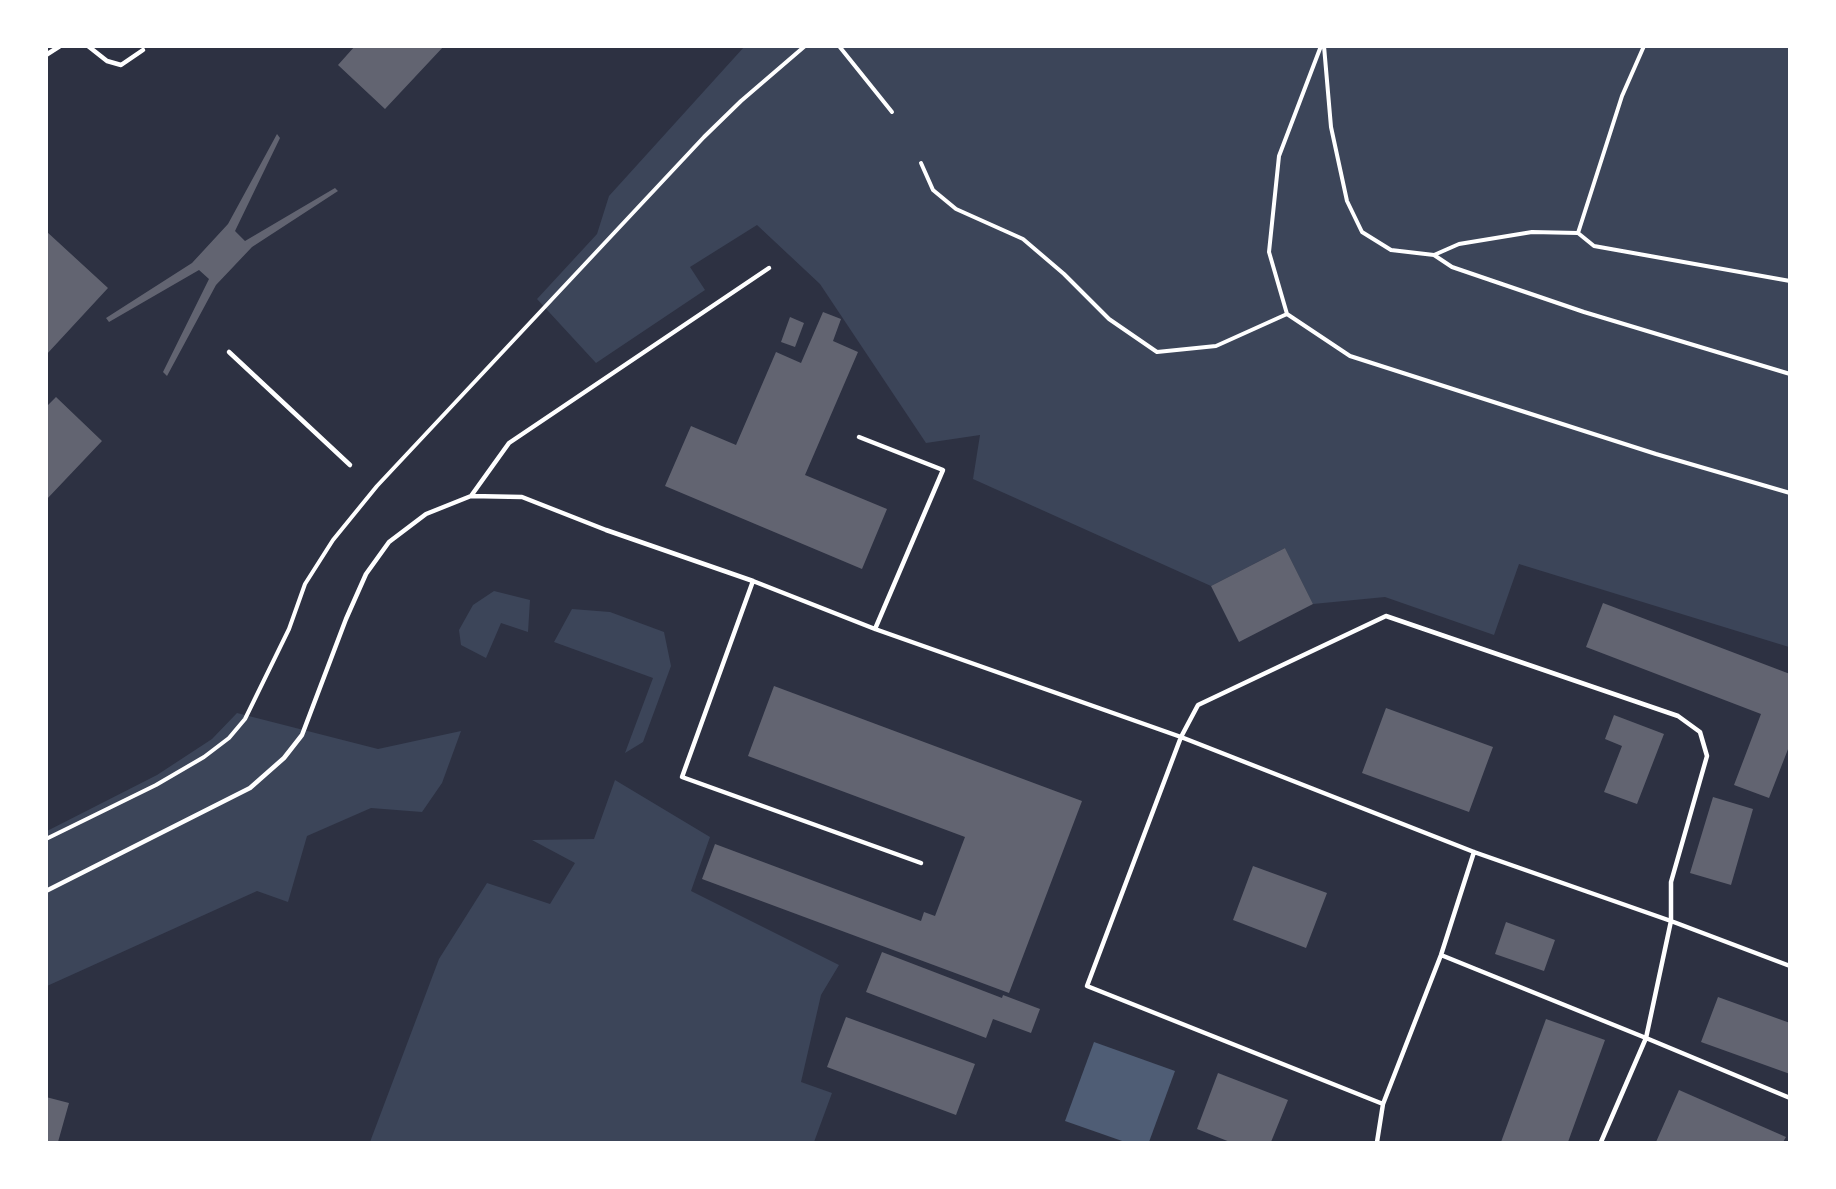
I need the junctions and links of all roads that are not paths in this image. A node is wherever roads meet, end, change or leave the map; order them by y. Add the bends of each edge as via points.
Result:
1 (60, 46) edge
2 (88, 46) edge
3 (143, 50) dead end
4 (46, 55) edge
5 (769, 268) dead end
6 (229, 352) dead end
7 (859, 437) dead end
8 (350, 465) dead end
9 (471, 496) junction
10 (753, 581) junction
11 (875, 629) junction
12 (1181, 737) junction
13 (1474, 852) junction
14 (921, 863) dead end
15 (46, 891) edge
16 (1671, 921) junction
17 (1441, 955) junction
18 (1790, 966) edge
19 (1646, 1038) junction
20 (1790, 1098) edge
21 (1383, 1104) junction
22 (1377, 1143) edge
23 (1601, 1143) edge

1 - 4 lane
2 - 3 lane via 107,61 121,65
5 - 9 lane via 509,443
6 - 8 lane
7 - 11 lane via 943,470
9 - 10 lane via 522,497
9 - 15 lane via 426,514 389,542 366,574 302,735 284,758 250,788
10 - 11 lane
10 - 14 lane via 682,777
11 - 12 lane
12 - 13 lane
12 - 16 lane via 1198,705 1386,616 1677,716 1700,732 1707,756 1671,882
12 - 21 lane via 1087,986
13 - 16 lane
13 - 17 lane
16 - 18 lane
16 - 19 lane
17 - 19 lane
17 - 21 lane
19 - 20 lane
19 - 23 lane
21 - 22 lane

